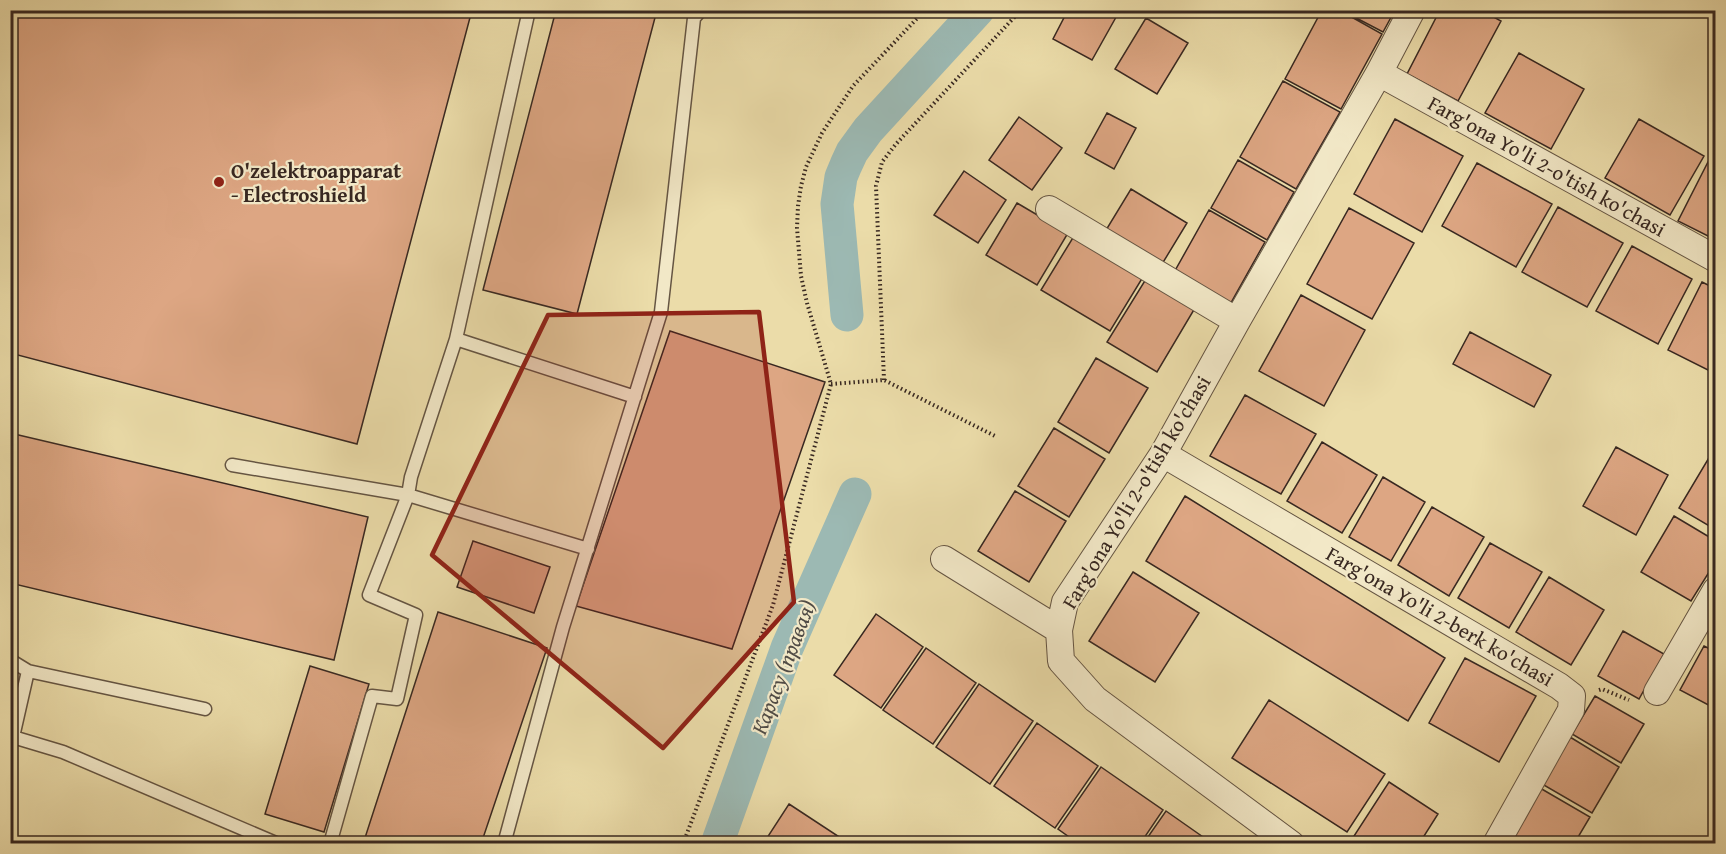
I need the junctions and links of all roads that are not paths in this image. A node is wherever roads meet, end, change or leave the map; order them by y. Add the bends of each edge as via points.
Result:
1 (529, 10) edge
2 (701, 10) edge
3 (1412, 10) edge
4 (1378, 73) junction
5 (1049, 209) dead end
6 (1716, 259) edge
7 (1237, 321) junction
8 (456, 339) junction
9 (635, 397) junction
10 (1163, 454) junction
11 (232, 465) dead end
12 (408, 495) junction
13 (588, 549) junction
14 (944, 559) dead end
15 (1716, 590) edge
16 (1059, 630) junction
17 (10, 660) edge
18 (28, 671) junction
19 (1657, 692) road end
20 (205, 709) dead end
21 (12, 742) edge
22 (257, 839) edge
23 (278, 843) edge
24 (330, 843) edge
25 (504, 843) edge
26 (1291, 843) edge
27 (1496, 843) edge

1 - 8 lane
2 - 9 lane via 694,18 661,312
3 - 4 street, Farg'ona Yo'li 2-o'tish ko'chasi
4 - 6 street, Farg'ona Yo'li 2-o'tish ko'chasi
4 - 7 street, Farg'ona Yo'li 2-o'tish ko'chasi
5 - 7 street
7 - 10 street, Farg'ona Yo'li 2-o'tish ko'chasi
8 - 9 lane
8 - 12 lane
9 - 13 lane
10 - 16 street, Farg'ona Yo'li 2-o'tish ko'chasi via 1065,602
10 - 27 street, Farg'ona Yo'li 2-berk ko'chasi via 1572,696 1571,710
11 - 12 lane
12 - 13 lane
12 - 24 lane via 369,595 416,615 414,626 397,699 372,696
13 - 25 lane
14 - 16 street
15 - 19 street
16 - 26 street, Farg'ona Yo'li 2-o'tish ko'chasi via 1060,661 1095,699
17 - 18 lane
18 - 20 lane
18 - 21 lane
21 - 22 lane via 63,752
22 - 23 lane

